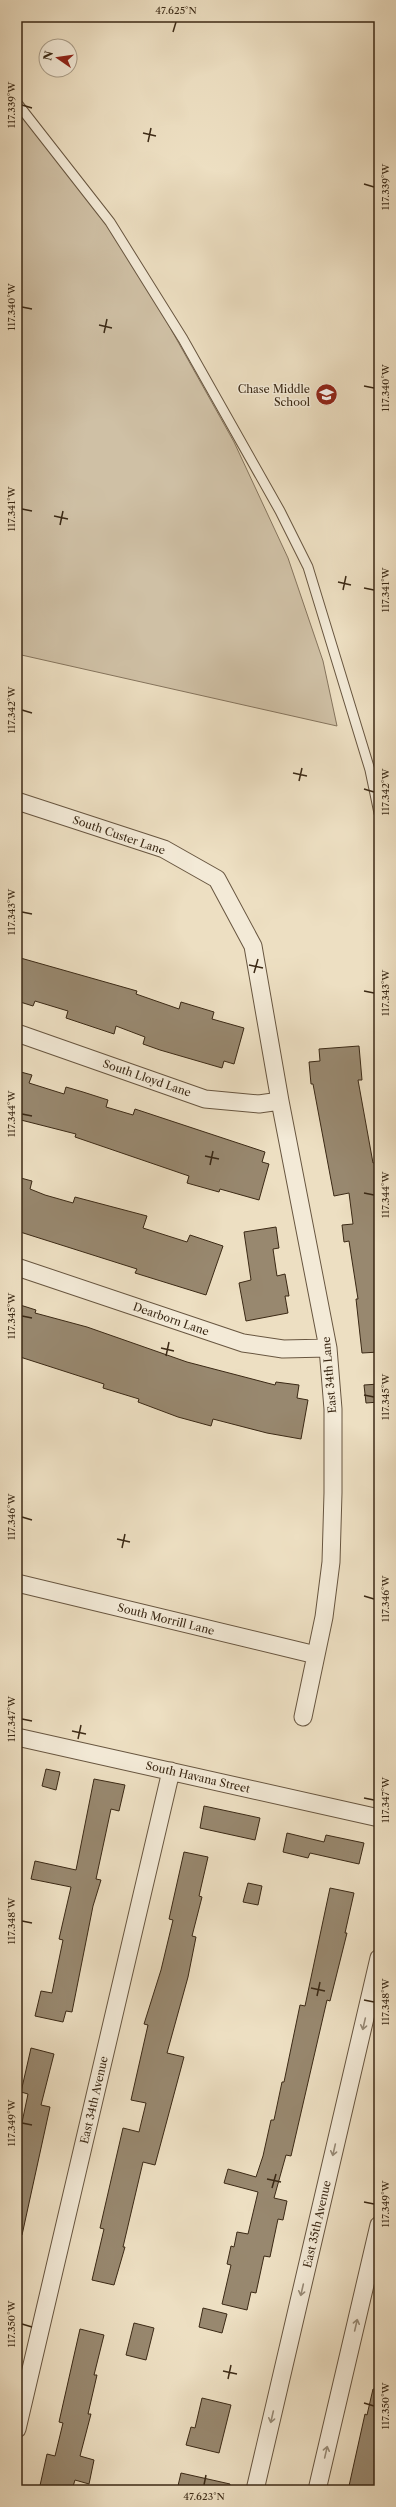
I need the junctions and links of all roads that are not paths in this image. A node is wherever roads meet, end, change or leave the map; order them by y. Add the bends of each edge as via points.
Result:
1 (17, 103) edge
2 (17, 801) edge
3 (379, 813) edge
4 (17, 1033) edge
5 (269, 1036) joint
6 (280, 1101) junction
7 (17, 1267) edge
8 (328, 1348) junction
9 (17, 1583) edge
10 (316, 1655) junction
11 (302, 1717) dead end
12 (17, 1737) edge
13 (171, 1771) junction
14 (379, 1818) edge
15 (379, 1958) edge
16 (379, 2225) edge
17 (17, 2429) edge
18 (255, 2490) edge
19 (317, 2490) edge

1 - 3 lane via 110,222 183,339 280,511 308,567 370,770
2 - 5 street, South Custer Lane via 164,849 217,879 253,946
4 - 6 street, South Lloyd Lane via 205,1099 260,1104
5 - 6 street, East 34th Lane
6 - 8 street, East 34th Lane
7 - 8 street, Dearborn Lane via 243,1343 283,1350
8 - 10 street, East 34th Lane via 333,1408 332,1531 324,1617
9 - 10 street, South Morrill Lane
10 - 11 street, East 34th Lane
12 - 13 street, South Havana Street
13 - 14 street, South Havana Street
13 - 17 street, East 34th Avenue
15 -> 18 street, East 35th Avenue
19 -> 16 street

